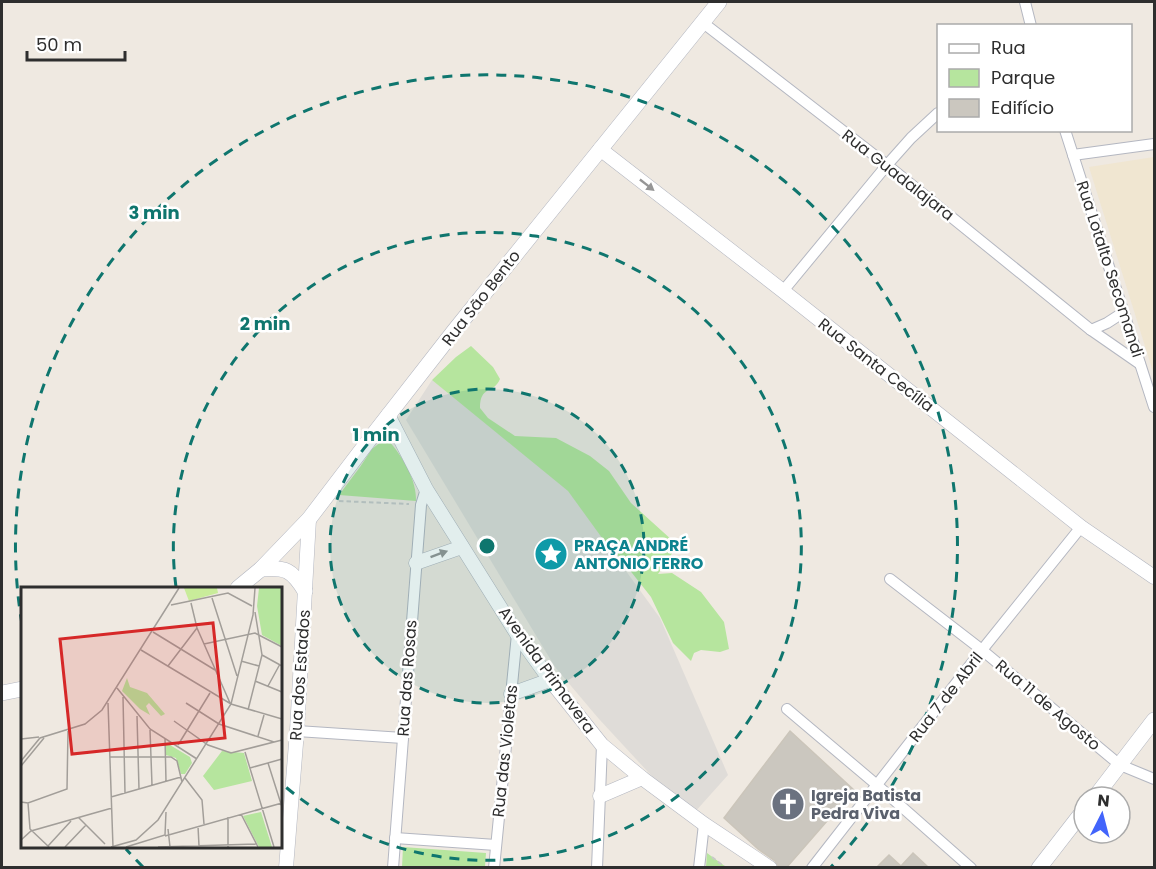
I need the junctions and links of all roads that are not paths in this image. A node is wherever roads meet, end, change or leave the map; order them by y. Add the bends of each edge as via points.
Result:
1 (719, 2) edge
2 (1025, 2) edge
3 (702, 22) junction
4 (1030, 24) edge
5 (937, 115) edge
6 (1066, 132) edge
7 (1155, 144) edge
8 (600, 149) junction
9 (1073, 155) junction
10 (887, 165) junction
11 (783, 291) junction
12 (1124, 312) junction
13 (1091, 330) junction
14 (1140, 364) junction
15 (1155, 407) edge
16 (388, 415) junction
17 (426, 489) junction
18 (309, 519) junction
19 (1081, 527) junction
20 (462, 547) junction
21 (416, 563) junction
22 (261, 569) junction
23 (1155, 577) edge
24 (890, 579) dead end
25 (239, 587) edge
26 (305, 591) junction
27 (516, 634) junction
28 (982, 650) junction
29 (550, 680) junction
30 (21, 689) edge
31 (2, 693) edge
32 (511, 694) junction
33 (787, 709) dead end
34 (1155, 720) edge
35 (297, 731) junction
36 (403, 738) junction
37 (602, 745) junction
38 (1120, 765) junction
39 (642, 778) junction
40 (1155, 779) edge
41 (877, 785) junction
42 (1104, 785) edge
43 (600, 796) junction
44 (704, 824) junction
45 (1072, 825) edge
46 (395, 838) junction
47 (496, 844) junction
48 (286, 867) edge
49 (393, 867) edge
50 (494, 867) edge
51 (597, 867) edge
52 (699, 867) edge
53 (770, 867) edge
54 (812, 867) edge
55 (971, 867) edge
56 (1039, 867) edge

1 - 3 main road, Rua São Bento
2 - 4 street
3 - 8 main road, Rua São Bento
3 - 10 street, Rua Guadalajara
5 - 10 street
6 - 9 street, Rua Lotalto Secomandi
7 - 9 street
8 -> 11 street, Rua Santa Cecília
8 - 16 main road, Rua São Bento
9 - 12 street, Rua Lotalto Secomandi
10 - 11 street
10 - 13 street, Rua Guadalajara
11 - 19 street, Rua Santa Cecília
12 - 13 street
12 - 14 street, Rua Lotalto Secomandi
13 - 14 street, Rua Guadalajara
14 - 15 street, Rua Lotalto Secomandi
16 - 17 street, Avenida Primavera
16 - 18 main road, Rua São Bento
17 - 20 street, Avenida Primavera
17 - 21 street, Rua das Rosas via 420,505
18 - 22 main road, Rua São Bento
18 - 26 street, Rua dos Estados
19 - 23 street, Rua Santa Cecília
19 - 28 street, Rua 7 de Abril
21 -> 20 street
20 - 27 street, Avenida Primavera
21 - 36 street, Rua das Rosas
22 - 25 main road, Rua São Bento
22 - 26 main road via 288,570
24 - 28 street, Rua 11 de Agosto
26 - 35 street, Rua dos Estados
27 - 29 street, Avenida Primavera
27 - 32 street, Rua das Violetas
28 - 38 street, Rua 11 de Agosto
28 - 41 street, Rua 7 de Abril
29 - 32 street
29 - 37 street, Avenida Primavera
30 - 31 main road
32 - 47 street, Rua das Violetas
33 - 41 street
34 - 38 main road
35 - 36 street
35 - 48 street, Rua dos Estados
36 - 46 street, Rua das Rosas
37 - 39 street, Avenida Primavera
37 - 43 street
38 - 40 street, Rua 11 de Agosto
38 - 42 main road
39 - 43 street
39 - 44 street, Avenida Primavera
41 - 54 street, Rua 7 de Abril
41 - 55 street
43 - 51 street
44 - 52 street
44 - 53 street, Avenida Primavera
45 - 56 main road
46 - 47 street
46 - 49 street, Rua das Rosas
47 - 50 street, Rua das Violetas

